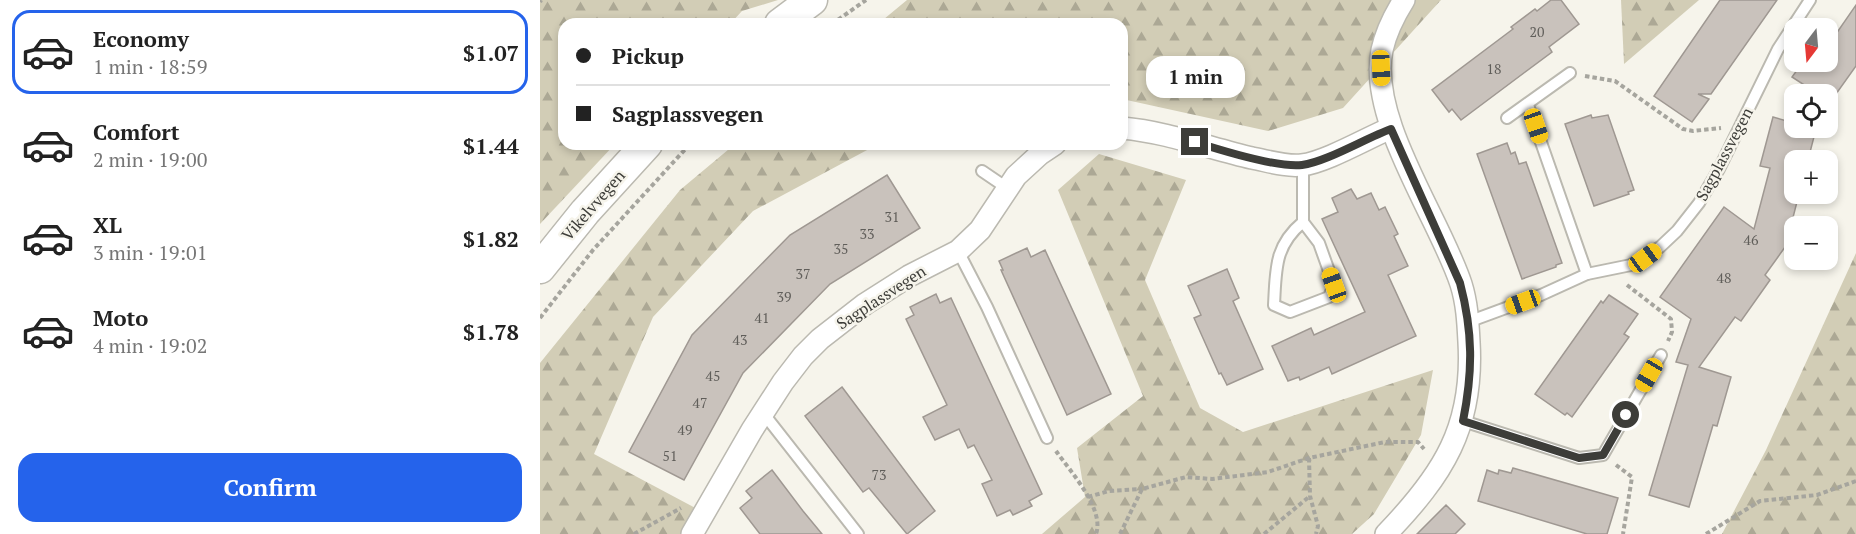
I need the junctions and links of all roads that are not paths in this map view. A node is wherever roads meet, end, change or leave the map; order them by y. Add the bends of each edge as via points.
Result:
1 (812, 0) edge
2 (1404, 0) edge
3 (1810, 0) edge
4 (788, 18) edge
5 (1570, 73) road end
6 (1528, 105) junction
7 (1507, 118) dead end
8 (1128, 129) edge
9 (1391, 129) junction
10 (642, 150) edge
11 (1047, 150) edge
12 (1303, 165) junction
13 (982, 171) dead end
14 (1007, 188) junction
15 (1303, 222) junction
16 (958, 251) junction
17 (540, 268) edge
18 (1587, 274) junction
19 (1468, 322) junction
20 (1661, 356) road end
21 (764, 414) junction
22 (1463, 421) junction
23 (1047, 438) road end
24 (692, 534) edge
25 (858, 534) edge
26 (1386, 534) edge

1 - 4 street
2 - 9 street via 1389,26 1382,51 1381,80
3 - 18 lane, Sagplassvegen via 1778,49 1719,169 1677,231 1631,265
5 - 6 lane
6 - 7 lane
6 - 18 lane
8 - 12 street via 1267,161
9 - 12 street
9 - 19 street via 1460,283
10 - 17 street, Vikelvvegen
11 - 14 street, Sagplassvegen
12 - 15 lane
13 - 14 lane
14 - 16 street, Sagplassvegen via 980,230
15 - 15 lane via 1283,244 1276,271 1274,304 1290,312 1329,297 1334,285 1319,243
16 - 21 street, Sagplassvegen via 909,276 835,327 803,356
16 - 23 lane
18 - 19 lane, Sagplassvegen
19 - 22 street via 1471,372
20 - 22 lane via 1603,455 1579,458
21 - 24 street, Sagplassvegen
21 - 25 lane
22 - 26 street via 1442,467

